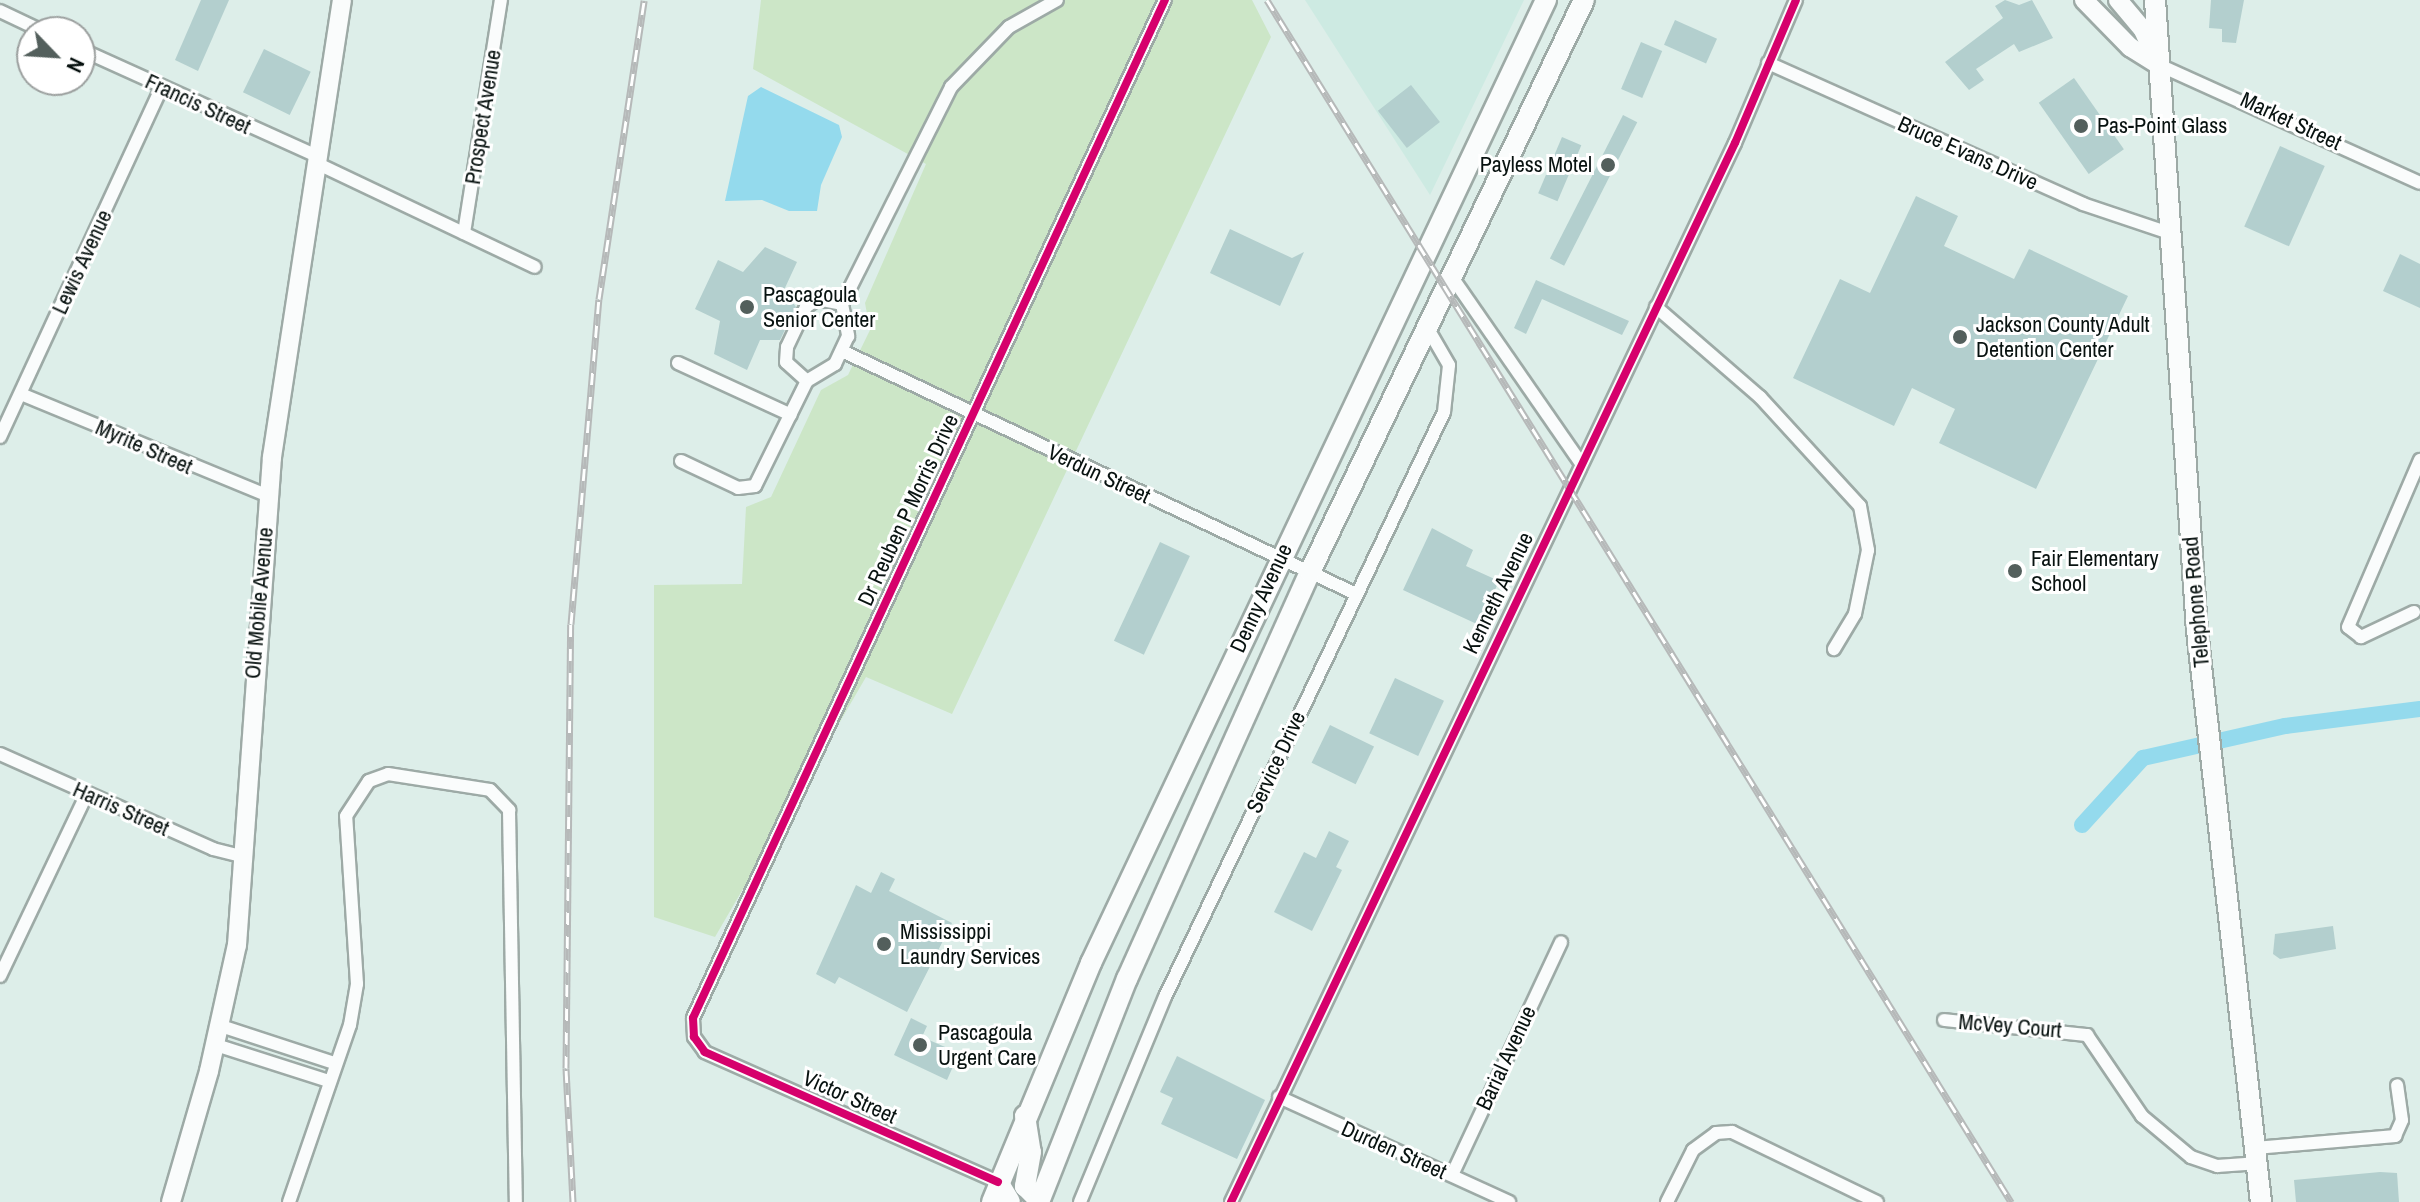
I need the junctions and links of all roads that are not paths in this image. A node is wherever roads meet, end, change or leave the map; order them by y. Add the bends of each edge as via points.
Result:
1 (342, 0) edge
2 (501, 0) edge
3 (1057, 0) edge
4 (1165, 0) edge
5 (1546, 0) edge
6 (1584, 0) edge
7 (1796, 0) edge
8 (2084, 0) edge
9 (2118, 0) edge
10 (2155, 0) edge
11 (96, 56) edge
12 (1768, 63) junction
13 (2159, 65) junction
14 (162, 87) junction
15 (317, 160) junction
16 (2420, 183) edge
17 (464, 233) junction
18 (2172, 234) junction
19 (535, 267) dead end
20 (1452, 277) junction
21 (842, 304) junction
22 (1656, 307) junction
23 (1427, 327) junction
24 (842, 351) junction
25 (678, 363) dead end
26 (807, 381) junction
27 (21, 394) junction
28 (972, 414) junction
29 (791, 415) junction
30 (0, 437) edge
31 (2420, 460) edge
32 (681, 461) dead end
33 (1581, 463) junction
34 (268, 496) junction
35 (1279, 558) junction
36 (1310, 572) junction
37 (1356, 594) junction
38 (2414, 612) dead end
39 (1834, 649) dead end
40 (0, 754) edge
41 (87, 794) junction
42 (245, 857) junction
43 (1561, 942) dead end
44 (0, 976) edge
45 (1944, 1020) dead end
46 (221, 1026) junction
47 (694, 1037) joint
48 (216, 1045) junction
49 (334, 1063) junction
50 (329, 1081) junction
51 (2397, 1085) dead end
52 (1279, 1097) junction
53 (1025, 1115) junction
54 (2255, 1156) junction
55 (1452, 1175) junction
56 (995, 1192) edge
57 (1860, 1196) edge
58 (1041, 1201) edge
59 (171, 1202) edge
60 (289, 1202) edge
61 (516, 1202) edge
62 (1010, 1202) edge
63 (1080, 1202) edge
64 (1231, 1202) edge
65 (1509, 1202) edge
66 (1667, 1202) edge
67 (1877, 1202) edge
68 (2261, 1202) edge

1 - 15 main road, Old Mobile Avenue
2 - 17 street, Prospect Avenue
3 - 21 street via 1009,27 951,87
4 - 28 street, Dr Reuben P Morris Drive
5 - 35 main road, Denny Avenue
6 - 20 main road, Denny Avenue
7 - 12 street, Kenneth Avenue
8 - 13 main road, Market Street via 2130,47
9 - 13 main road via 2143,30
10 - 13 main road, Telephone Road
11 - 14 street, Francis Street
12 - 18 street, Bruce Evans Drive via 2083,204
12 - 22 street, Kenneth Avenue
13 - 16 street, Market Street
13 - 18 main road, Telephone Road
14 - 15 street, Francis Street
14 - 27 street, Lewis Avenue
15 - 17 street, Francis Street
15 - 34 main road, Old Mobile Avenue
17 - 19 street, Francis Street
18 - 54 main road, Telephone Road via 2197,630
20 - 23 main road, Denny Avenue
20 - 33 street
21 - 24 street via 848,336
21 - 26 street via 817,299 796,324 786,362
22 - 33 street, Kenneth Avenue
22 - 39 street via 1760,397 1860,506 1868,550 1855,614
23 - 36 main road, Denny Avenue
23 - 37 street, Service Drive via 1444,349 1449,397
24 - 26 street via 828,369
24 - 28 street, Verdun Street
25 - 29 street
26 - 29 street
27 - 30 street, Lewis Avenue
27 - 34 street, Myrite Street
28 - 35 street, Verdun Street
28 - 47 street, Dr Reuben P Morris Drive via 696,1008
29 - 32 street via 755,486 738,488
31 - 38 street via 2348,627 2361,637
33 - 52 street, Kenneth Avenue
34 - 42 main road, Old Mobile Avenue via 248,737
35 - 36 street, Verdun Street
35 - 53 main road, Denny Avenue
36 - 37 street, Verdun Street
36 - 58 main road, Denny Avenue via 1127,979
37 - 63 street, Service Drive via 1165,997
40 - 41 street, Harris Street
41 - 42 street, Harris Street via 213,849
41 - 44 street
42 - 46 main road, Old Mobile Avenue
43 - 55 street, Barial Avenue
45 - 54 street, McVey Court via 2087,1035 2142,1116 2191,1157 2217,1166
46 - 48 main road, Old Mobile Avenue
46 - 49 street
47 - 56 street, Victor Street via 720,1059
48 - 50 street
48 - 59 main road, Old Mobile Avenue
49 - 50 street
49 - 61 street via 357,984 346,816 369,781 388,774 490,790 503,799 512,833
50 - 60 street
51 - 54 street, McVey Court via 2402,1120 2395,1136
52 - 55 street, Durden Street
52 - 64 street, Kenneth Avenue
53 - 56 main road, Denny Avenue
53 - 58 main road via 1031,1152 1025,1186
54 - 68 main road, Telephone Road
55 - 65 street, Durden Street
56 - 62 main road
57 - 66 street via 1732,1132 1716,1133 1693,1150
57 - 67 street

